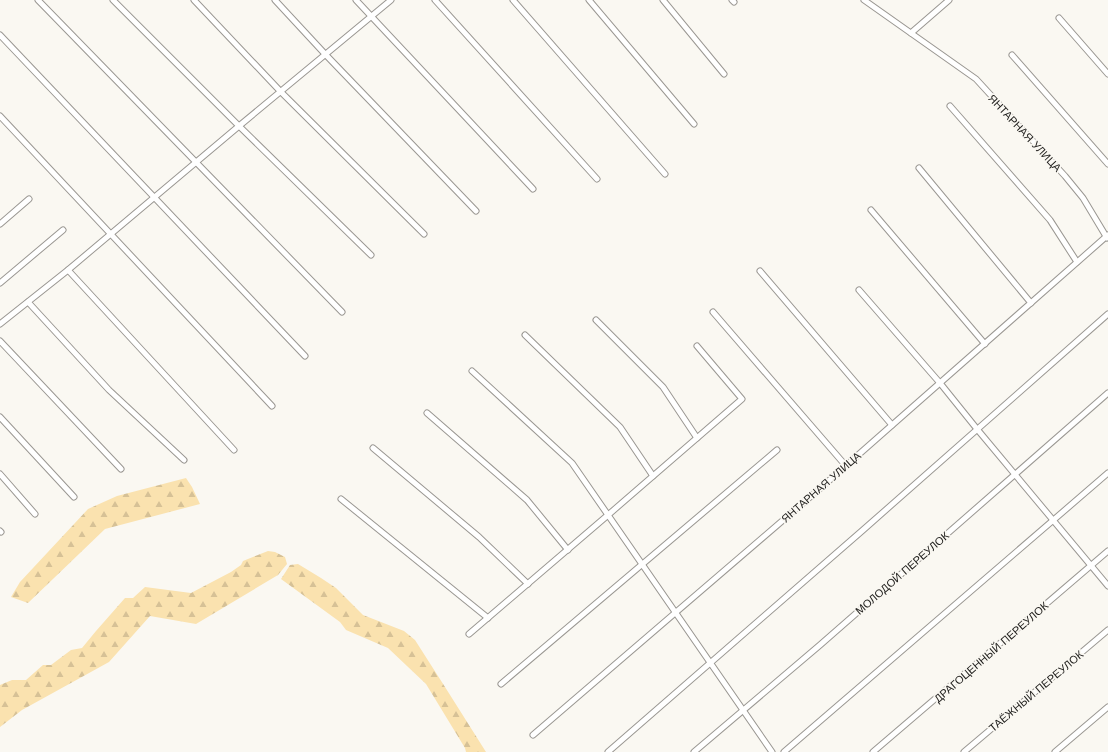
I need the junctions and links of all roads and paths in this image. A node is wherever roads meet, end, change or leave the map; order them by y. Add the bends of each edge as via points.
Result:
1 (38, 0) edge
2 (113, 0) edge
3 (194, 0) edge
4 (275, 0) edge
5 (356, 0) edge
6 (391, 0) edge
7 (435, 0) edge
8 (513, 0) edge
9 (588, 0) edge
10 (663, 0) edge
11 (864, 0) edge
12 (948, 0) edge
13 (371, 17) junction
14 (1059, 18) dead end
15 (911, 33) junction
16 (0, 35) edge
17 (325, 54) junction
18 (1012, 55) dead end
19 (724, 74) dead end
20 (1108, 74) edge
21 (281, 92) junction
22 (950, 106) dead end
23 (0, 116) edge
24 (694, 124) dead end
25 (239, 126) junction
26 (196, 162) junction
27 (1108, 164) edge
28 (919, 168) dead end
29 (665, 174) dead end
30 (597, 179) dead end
31 (533, 189) dead end
32 (154, 198) junction
33 (30, 200) dead end
34 (871, 210) dead end
35 (476, 212) dead end
36 (0, 224) edge
37 (63, 230) dead end
38 (111, 234) junction
39 (424, 234) dead end
40 (1108, 237) edge
41 (371, 255) dead end
42 (1077, 262) junction
43 (68, 270) junction
44 (760, 270) dead end
45 (0, 283) edge
46 (859, 290) dead end
47 (28, 302) junction
48 (1031, 303) junction
49 (342, 312) dead end
50 (713, 312) dead end
51 (1108, 314) edge
52 (596, 320) dead end
53 (0, 324) edge
54 (525, 335) dead end
55 (0, 341) edge
56 (985, 344) junction
57 (697, 346) dead end
58 (305, 356) dead end
59 (472, 371) dead end
60 (940, 383) junction
61 (1108, 393) edge
62 (272, 406) dead end
63 (427, 413) dead end
64 (0, 418) edge
65 (892, 425) junction
66 (977, 429) junction
67 (697, 438) junction
68 (373, 448) dead end
69 (234, 450) dead end
70 (777, 450) dead end
71 (184, 460) dead end
72 (846, 466) junction
73 (121, 469) dead end
74 (1108, 473) edge
75 (0, 474) edge
76 (1015, 475) junction
77 (653, 476) junction
78 (74, 497) dead end
79 (341, 499) dead end
80 (35, 514) dead end
81 (608, 515) junction
82 (1053, 520) junction
83 (568, 550) junction
84 (1108, 551) edge
85 (642, 564) junction
86 (1091, 566) junction
87 (528, 584) junction
88 (1108, 586) edge
89 (676, 612) junction
90 (488, 618) junction
91 (1108, 630) edge
92 (469, 634) dead end
93 (710, 663) junction
94 (501, 684) dead end
95 (1108, 708) edge
96 (743, 710) junction
97 (533, 735) dead end
98 (608, 752) edge
99 (694, 752) edge
100 (772, 752) edge
101 (784, 752) edge
102 (873, 752) edge
103 (964, 752) edge
104 (1055, 752) edge

1 - 26 street
2 - 25 street
3 - 21 street
4 - 17 street
5 - 13 street
6 - 13 street
7 - 30 street
8 - 29 street
9 - 24 street
10 - 19 street
11 - 15 street, ЯНТАРНАЯ УЛИЦА
12 - 15 street
13 - 17 street
13 - 31 street
14 - 20 street
15 - 40 street, ЯНТАРНАЯ УЛИЦА via 976,79 1065,176 1083,198
16 - 32 street
17 - 21 street
17 - 35 street
18 - 27 street
21 - 25 street
21 - 39 street
22 - 42 street via 1050,220
23 - 38 street
25 - 26 street
25 - 41 street
26 - 32 street
26 - 49 street
28 - 48 street
32 - 38 street
32 - 58 street
33 - 36 street
34 - 56 street
37 - 45 street
38 - 43 street
38 - 62 street
40 - 42 street, ЯНТАРНАЯ УЛИЦА
42 - 48 street, ЯНТАРНАЯ УЛИЦА
43 - 47 street
43 - 69 street
44 - 65 street
46 - 60 street
47 - 53 street
47 - 71 street via 109,390
48 - 56 street, ЯНТАРНАЯ УЛИЦА
50 - 72 street
51 - 66 street
52 - 67 street via 663,387
54 - 77 street via 620,427
55 - 73 street
56 - 60 street, ЯНТАРНАЯ УЛИЦА
57 - 67 street via 742,399
59 - 81 street via 572,463
60 - 65 street, ЯНТАРНАЯ УЛИЦА
60 - 66 street
61 - 76 street, МОЛОДОЙ ПЕРЕУЛОК
63 - 83 street via 527,500
64 - 78 street
65 - 72 street, ЯНТАРНАЯ УЛИЦА
66 - 76 street
66 - 93 street
67 - 77 street
68 - 87 street via 479,537
70 - 85 street
72 - 89 street, ЯНТАРНАЯ УЛИЦА
74 - 82 street
75 - 80 street
76 - 82 street
76 - 96 street, МОЛОДОЙ ПЕРЕУЛОК
77 - 81 street
79 - 90 street
81 - 83 street
81 - 85 street
82 - 86 street
82 - 101 street
83 - 87 street
84 - 86 street, ДРАГОЦЕННЫЙ ПЕРЕУЛОК
85 - 89 street
85 - 94 street
86 - 88 street
86 - 102 street, ДРАГОЦЕННЫЙ ПЕРЕУЛОК
87 - 90 street
89 - 93 street
89 - 97 street, ЯНТАРНАЯ УЛИЦА
90 - 92 street
91 - 103 street, ТАЁЖНЫЙ ПЕРЕУЛОК
93 - 96 street
93 - 98 street
95 - 104 street
96 - 99 street, МОЛОДОЙ ПЕРЕУЛОК
96 - 100 street

